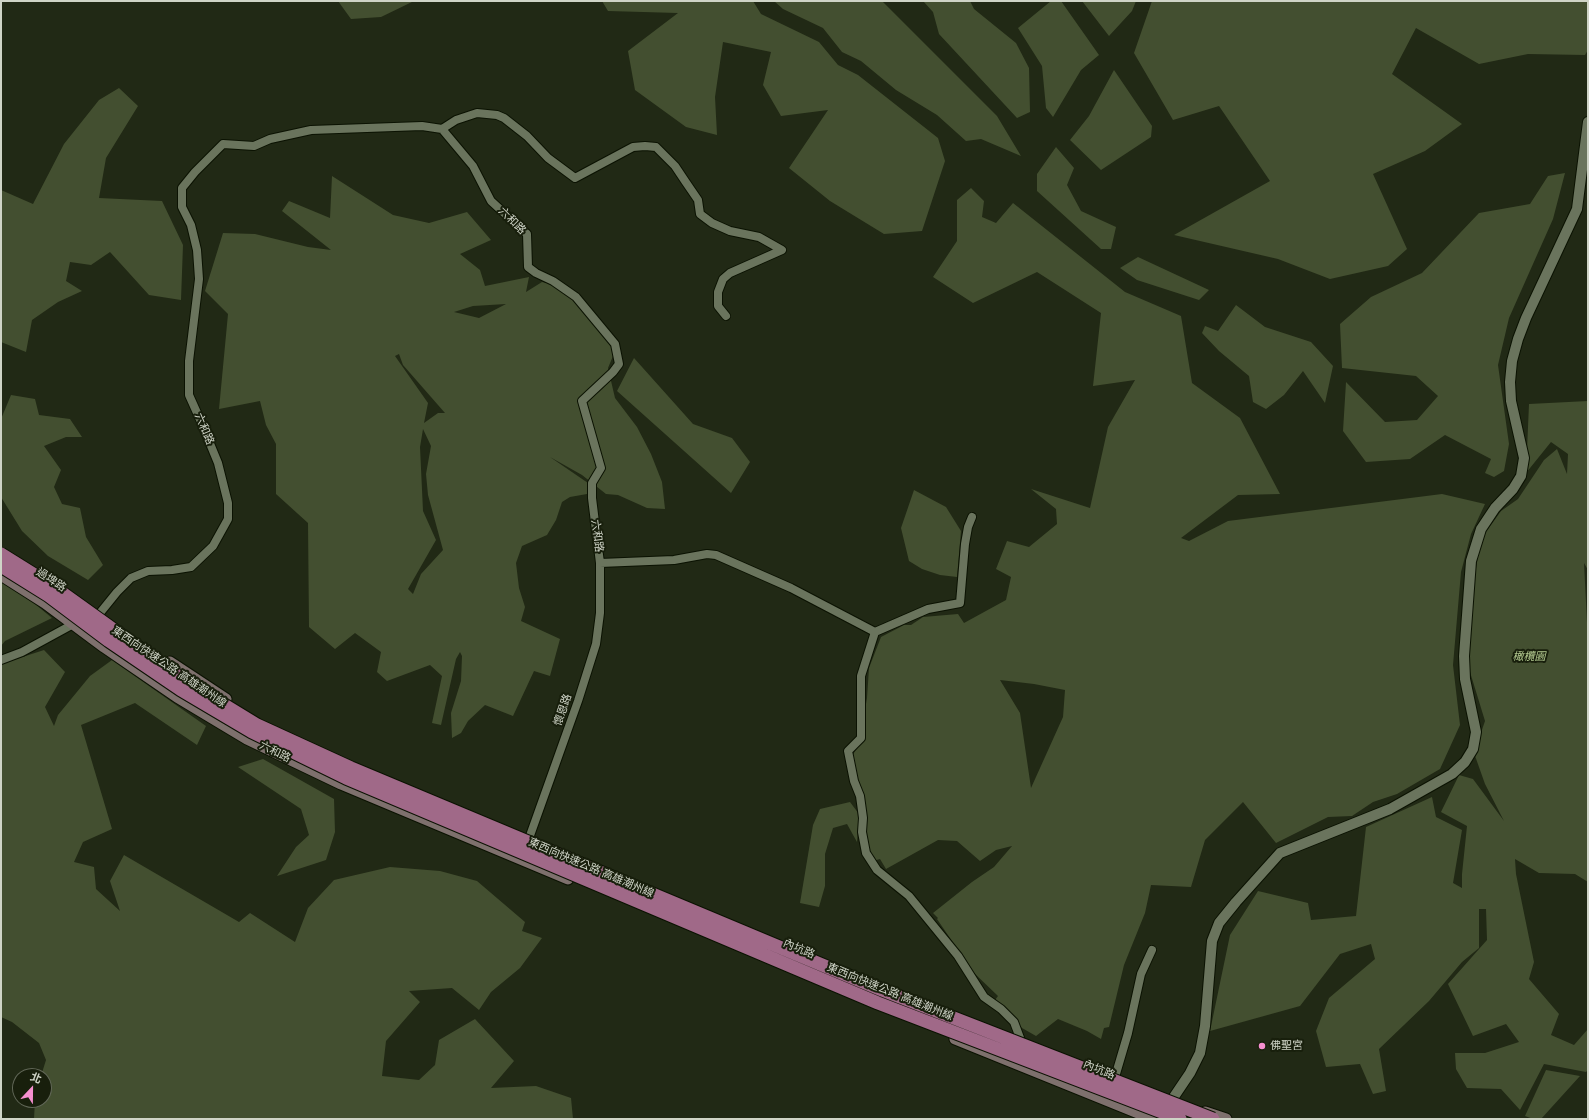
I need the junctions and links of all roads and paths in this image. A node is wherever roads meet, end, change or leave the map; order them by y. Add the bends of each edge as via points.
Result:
1 (1588, 122) edge
2 (442, 129) junction
3 (726, 316) dead end
4 (972, 517) dead end
5 (1, 547) edge
6 (1, 554) edge
7 (600, 564) junction
8 (1, 566) edge
9 (1, 575) edge
10 (100, 613) junction
11 (74, 623) junction
12 (875, 632) junction
13 (1, 660) edge
14 (530, 836) junction
15 (521, 859) junction
16 (1152, 950) dead end
17 (1020, 1038) junction
18 (1116, 1077) junction
19 (1172, 1100) junction
20 (1153, 1119) edge
21 (1159, 1119) edge
22 (1180, 1119) edge
23 (1213, 1119) edge
24 (1226, 1119) edge

1 - 19 street via 1577,209 1532,304 1512,361 1511,402 1524,458 1521,476 1481,529 1471,561 1464,656 1465,679 1476,732 1473,749 1465,762 1452,774 1396,805 1280,853 1236,902 1219,923 1212,941 1205,1026 1200,1053
2 - 3 street via 456,120 477,114 497,115 504,118 574,178 633,148 656,147 675,166 698,200 700,214 730,231 760,237 782,250 730,273 723,279 718,292 718,306
2 - 7 street, 六和路 via 473,166 491,201 527,234 528,267 576,297 615,344 619,364 582,401 601,468 592,483
2 - 10 street, 六和路 via 422,126 317,129 270,139 254,146 223,144 182,188 182,207 197,250 199,279 189,361 188,395 218,463 228,503 228,519 213,546 191,567 148,571 131,578
4 - 12 street via 965,544 960,603 928,609
5 - 10 main road, 過埤路
6 - 23 highway, 東西向快速公路 高雄潮州線, bridge via 54,587 185,681 257,725 351,768 875,987
7 - 12 street via 716,555 790,588
7 - 14 street, 懷恩路 via 600,612 596,644
8 - 22 highway, 東西向快速公路 高雄潮州線, bridge via 49,596 181,690 252,732 346,778 878,1003
9 - 11 main road, 過埤路
10 - 11 street, 六和路
10 - 14 main road, 六和路 via 188,675 261,720 353,762
11 - 13 street via 22,652
11 - 15 main road, 六和路 via 104,647 177,696 248,739 341,784
12 - 17 street via 861,676 861,738 848,751 860,796 866,853 877,870 909,896 958,956 984,997 1014,1022
14 - 15 street, 懷恩路
14 - 17 main road, 內坑路 via 884,985
15 - 20 main road via 876,1008
16 - 18 street via 1141,974
17 - 18 main road, 內坑路
18 - 19 main road, 內坑路
19 - 21 street
19 - 24 main road, 內坑路

